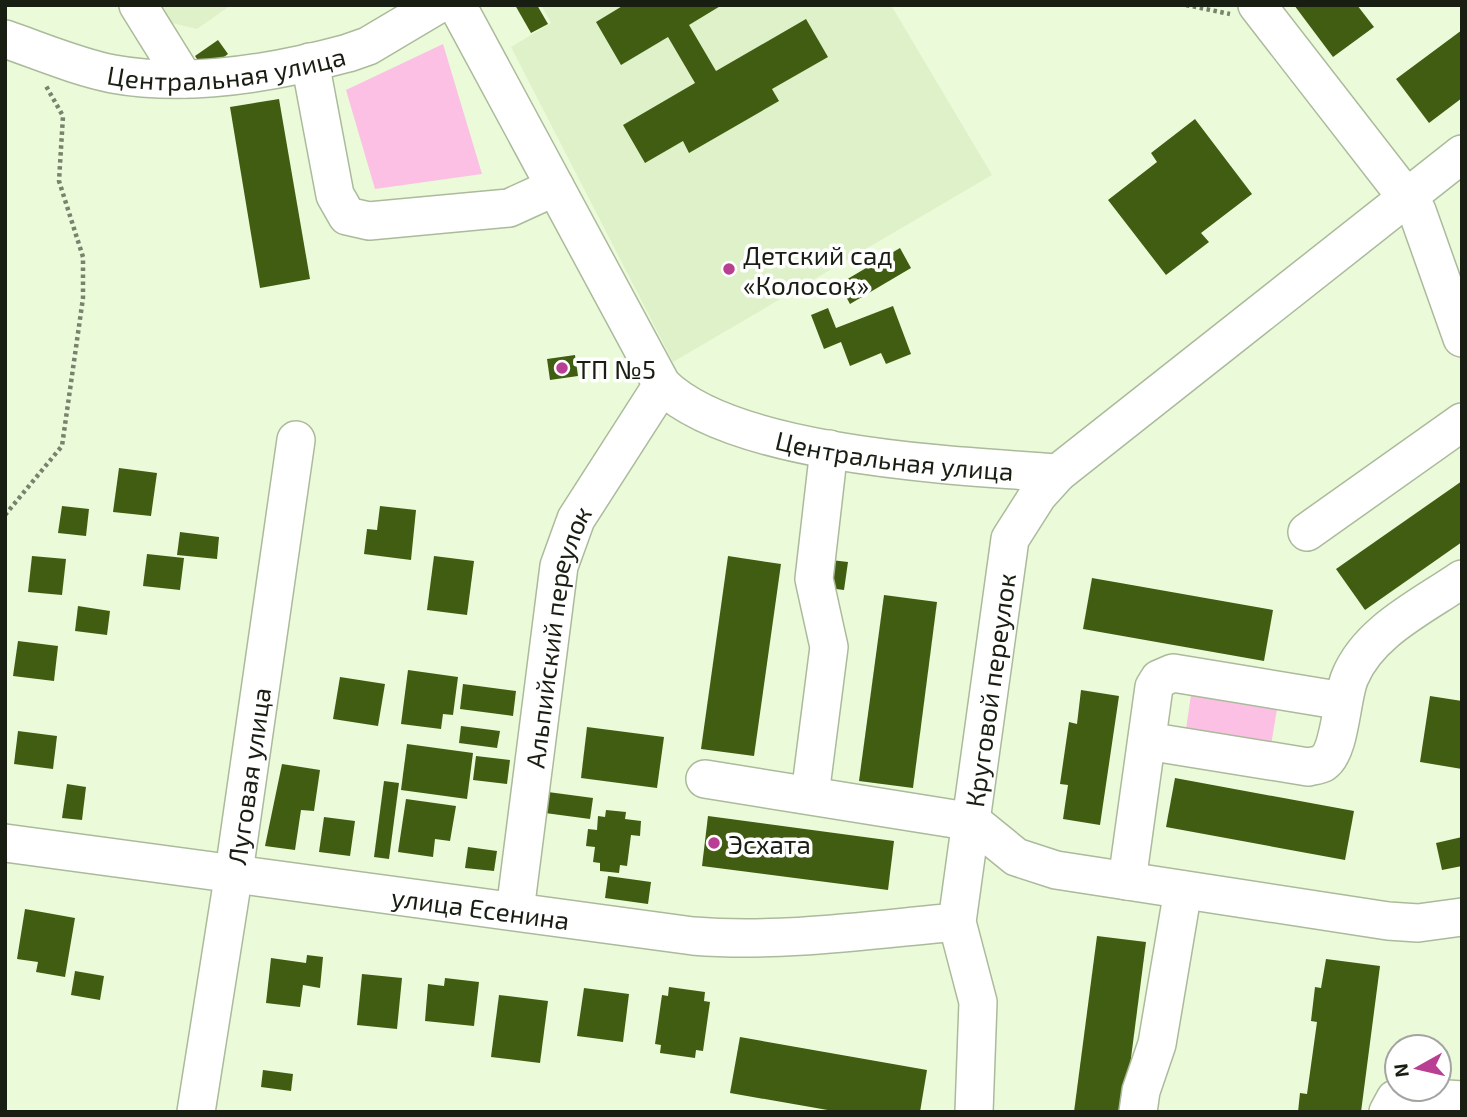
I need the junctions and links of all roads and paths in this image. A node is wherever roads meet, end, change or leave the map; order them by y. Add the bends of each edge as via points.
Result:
1 (138, 5) edge
2 (437, 5) edge
3 (457, 5) edge
4 (1257, 5) edge
5 (7, 37) edge
6 (310, 62) junction
7 (184, 79) junction
8 (44, 83) dead end
9 (1462, 154) edge
10 (555, 187) junction
11 (1408, 197) junction
12 (1462, 338) edge
13 (662, 385) junction
14 (1462, 422) edge
15 (296, 440) dead end
16 (829, 449) junction
17 (974, 467) junction
18 (1058, 473) junction
19 (5, 515) edge
20 (1307, 532) dead end
21 (1010, 539) junction
22 (1462, 579) edge
23 (1343, 701) junction
24 (1147, 741) junction
25 (705, 779) dead end
26 (810, 795) junction
27 (973, 822) junction
28 (5, 843) edge
29 (234, 872) junction
30 (1127, 881) junction
31 (1182, 890) junction
32 (515, 911) junction
33 (1462, 917) edge
34 (957, 922) junction
35 (1462, 1100) edge
36 (196, 1112) edge
37 (974, 1112) edge
38 (1138, 1112) edge
39 (1388, 1112) edge

1 - 7 street
2 - 6 street, Центральная улица via 368,46
3 - 10 street, Центральная улица
4 - 11 street
5 - 7 street, Центральная улица via 113,74
6 - 7 street, Центральная улица
6 - 10 street via 335,195 347,216 369,220 509,208
8 - 19 path via 63,116 59,181 83,257 83,298 62,446
9 - 11 street
10 - 13 street, Центральная улица
11 - 12 street via 1424,226
11 - 18 street
13 - 16 street, Центральная улица via 696,411
13 - 32 street, Альпийский переулок via 576,519 559,566
14 - 20 street
15 - 29 street, Луговая улица
16 - 17 street, Центральная улица
16 - 26 street via 814,579 829,647
17 - 18 street, Центральная улица
17 - 21 street via 987,476 1002,499
18 - 21 street, Круговой переулок
21 - 27 street, Круговой переулок
22 - 23 street via 1366,651 1349,679
23 - 24 street via 1332,752 1323,763 1308,767
23 - 24 street via 1166,675 1154,687
24 - 30 street
25 - 26 street
26 - 27 street
27 - 30 street via 1016,858
27 - 34 street, Круговой переулок
28 - 29 street, улица Есенина
29 - 32 street, улица Есенина
29 - 36 street, Луговая улица
30 - 31 street
31 - 33 street via 1388,921 1418,923
31 - 38 street via 1157,1044
32 - 34 street, улица Есенина via 740,940
34 - 37 street via 978,1002
35 - 39 street via 1403,1096 1395,1099

